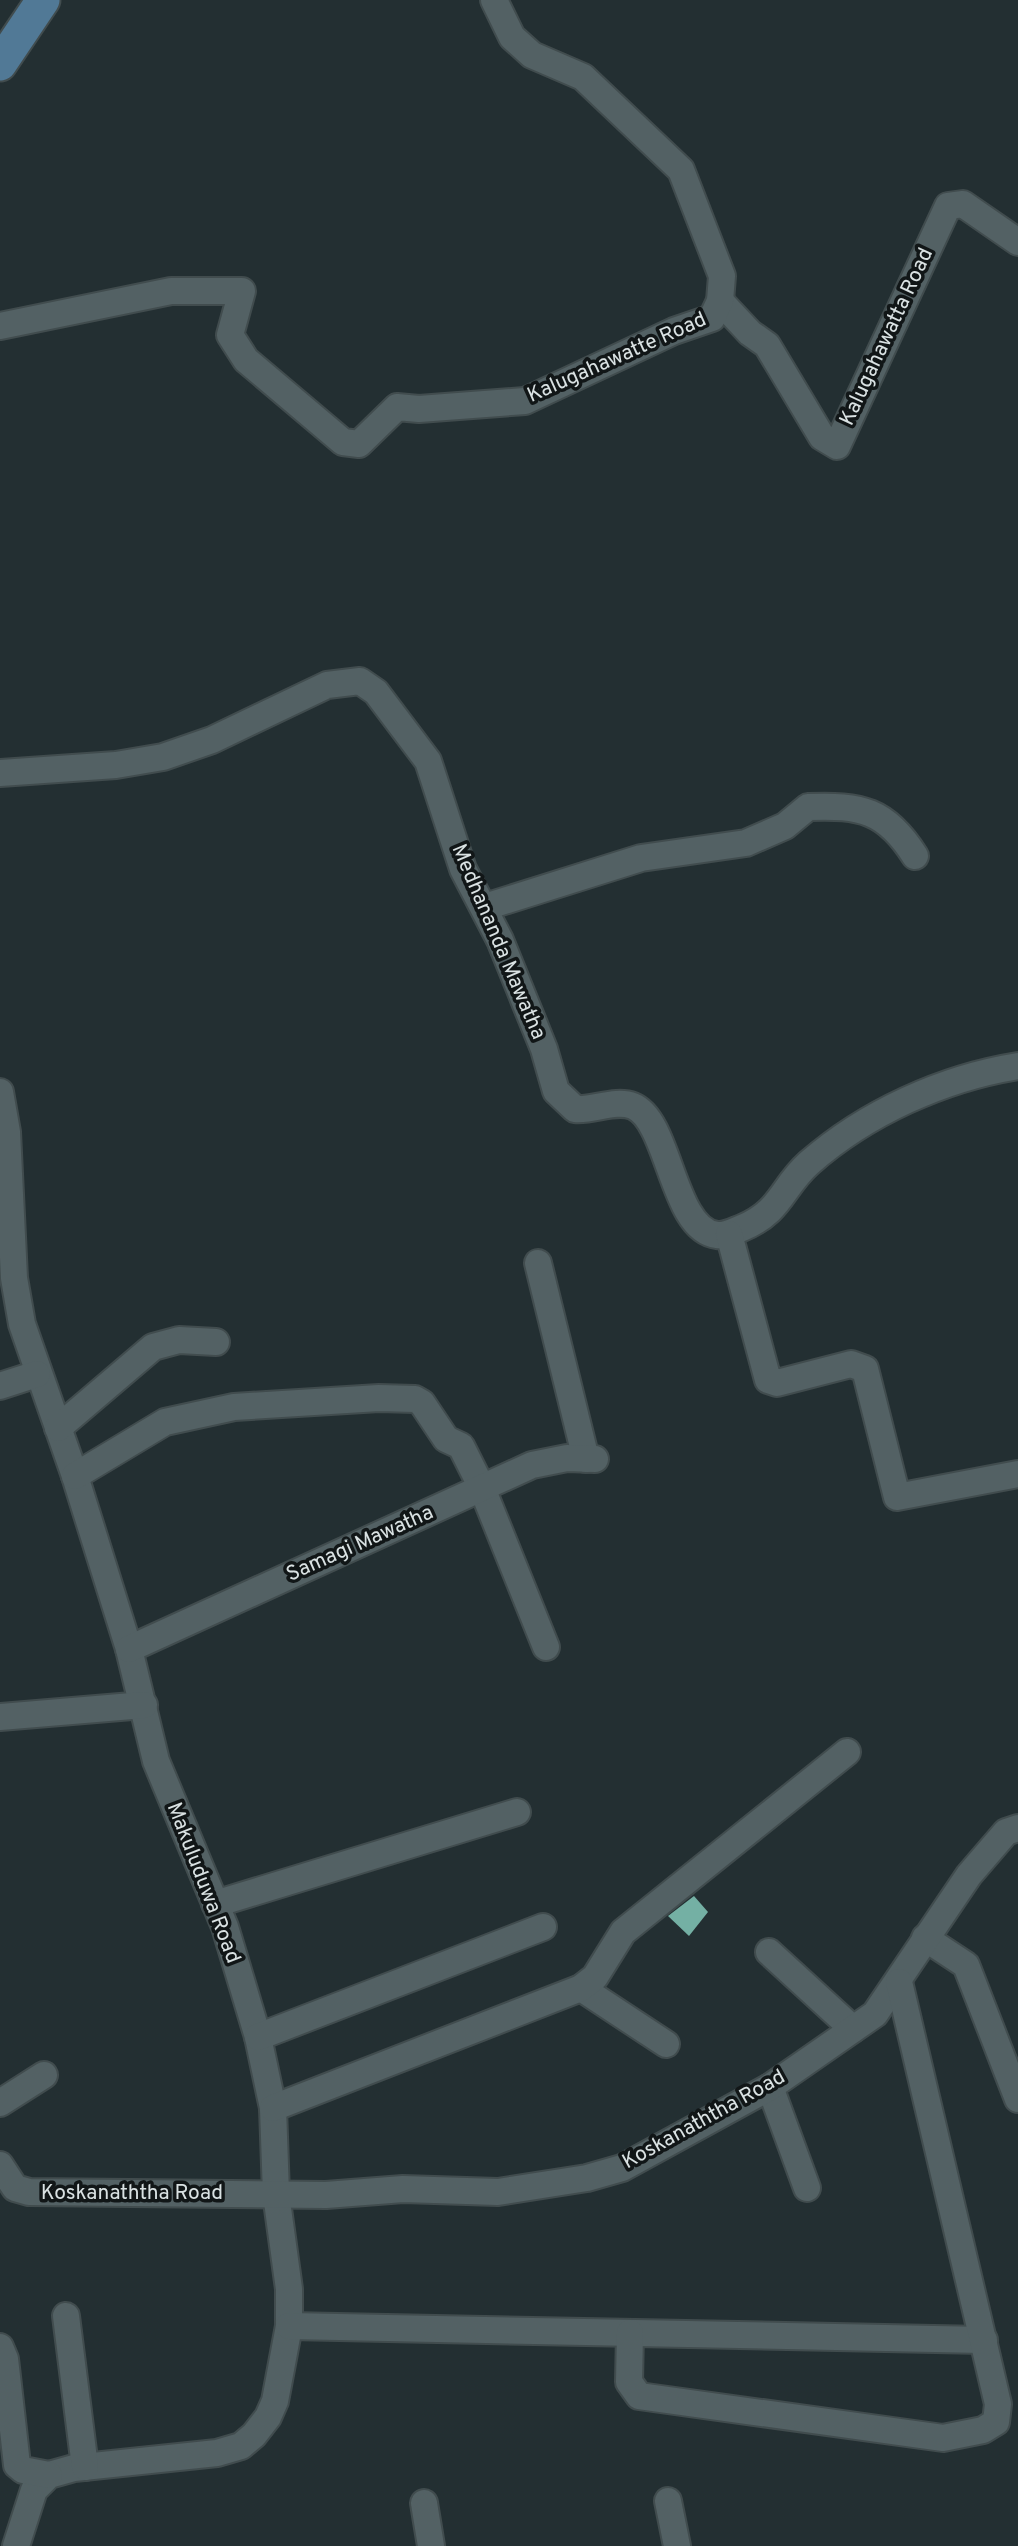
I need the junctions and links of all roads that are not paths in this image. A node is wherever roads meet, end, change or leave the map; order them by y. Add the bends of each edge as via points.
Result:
1 (43, 0) edge
2 (494, 0) edge
3 (0, 64) edge
4 (1018, 242) edge
5 (720, 302) junction
6 (0, 326) edge
7 (0, 773) edge
8 (915, 856) dead end
9 (485, 907) junction
10 (1018, 1066) edge
11 (0, 1092) edge
12 (729, 1234) junction
13 (538, 1263) dead end
14 (216, 1342) dead end
15 (37, 1374) junction
16 (0, 1386) edge
17 (58, 1428) junction
18 (1018, 1474) edge
19 (75, 1476) junction
20 (482, 1488) junction
21 (546, 1647) dead end
22 (129, 1648) junction
23 (144, 1705) junction
24 (0, 1717) edge
25 (847, 1752) dead end
26 (517, 1812) dead end
27 (1018, 1828) edge
28 (215, 1904) junction
29 (543, 1927) dead end
30 (925, 1938) junction
31 (769, 1952) dead end
32 (899, 1982) junction
33 (581, 1988) junction
34 (853, 2029) junction
35 (258, 2037) junction
36 (666, 2044) dead end
37 (44, 2075) dead end
38 (770, 2087) junction
39 (1018, 2099) edge
40 (0, 2103) edge
41 (273, 2108) junction
42 (0, 2165) edge
43 (807, 2188) dead end
44 (276, 2194) junction
45 (66, 2316) dead end
46 (289, 2326) junction
47 (630, 2333) junction
48 (984, 2340) junction
49 (0, 2347) edge
50 (85, 2467) junction
51 (49, 2475) junction
52 (668, 2501) dead end
53 (424, 2504) dead end
54 (16, 2546) edge
55 (431, 2546) edge
56 (677, 2546) edge

1 - 3 main road
2 - 5 street, Kalugahawatte Road via 512,37 532,55 583,77 681,170 722,276
4 - 5 street, Kalugahawatta Road via 963,204 948,206 837,446 822,437 768,345
5 - 6 street, Kalugahawatte Road via 712,318 674,331 525,401 397,407 359,443 343,442 246,360 230,335 242,291 171,291
7 - 9 street, Medhananda Mawatha via 163,757 212,740 327,685 360,681 376,692 428,761 463,869
8 - 9 street via 889,822 874,813 808,807 786,826 746,843 641,858
9 - 12 street, Medhananda Mawatha via 544,1049 555,1091 575,1110 635,1107 654,1132 695,1222 715,1235
10 - 12 street via 941,1084 842,1135 806,1166 772,1212
11 - 15 street, Makuluduwa Road via 7,1132 14,1278
12 - 18 street via 768,1380 777,1383 851,1364 861,1366 897,1497
13 - 20 street, Samagi Mawatha via 591,1459 532,1465
14 - 17 street via 179,1340 153,1347
15 - 16 street
15 - 17 street, Makuluduwa Road
17 - 19 street, Makuluduwa Road
19 - 20 street via 165,1422 234,1407 407,1398 422,1403 440,1433 461,1446
19 - 22 street, Makuluduwa Road
20 - 21 street
20 - 22 street, Samagi Mawatha
22 - 23 street, Makuluduwa Road
23 - 24 street
23 - 28 street, Makuluduwa Road via 156,1761
25 - 33 street via 623,1932 594,1977
26 - 28 street
27 - 30 street, Koskanaththa Road via 1006,1832 969,1875
28 - 35 street, Makuluduwa Road
29 - 35 street
30 - 32 street, Koskanaththa Road
30 - 39 street via 967,1965
31 - 34 street
32 - 34 street, Koskanaththa Road via 875,2014
32 - 48 street
33 - 36 street
33 - 41 street
34 - 38 street, Koskanaththa Road
35 - 41 street, Makuluduwa Road
37 - 40 street
38 - 43 street
38 - 44 street, Koskanaththa Road via 622,2168 587,2178 498,2192 403,2189
41 - 44 street, Makuluduwa Road
42 - 44 street, Koskanaththa Road via 15,2188 29,2192
44 - 46 street, Makuluduwa Road via 289,2289
45 - 50 street
46 - 47 street
46 - 50 street, Makuluduwa Road via 275,2401 261,2428 240,2446 167,2460
47 - 48 street
47 - 48 street via 629,2382 639,2396 943,2438 996,2423 998,2404
49 - 51 street via 17,2465
50 - 51 street, Makuluduwa Road
51 - 54 street via 34,2490
52 - 56 street
53 - 55 street

